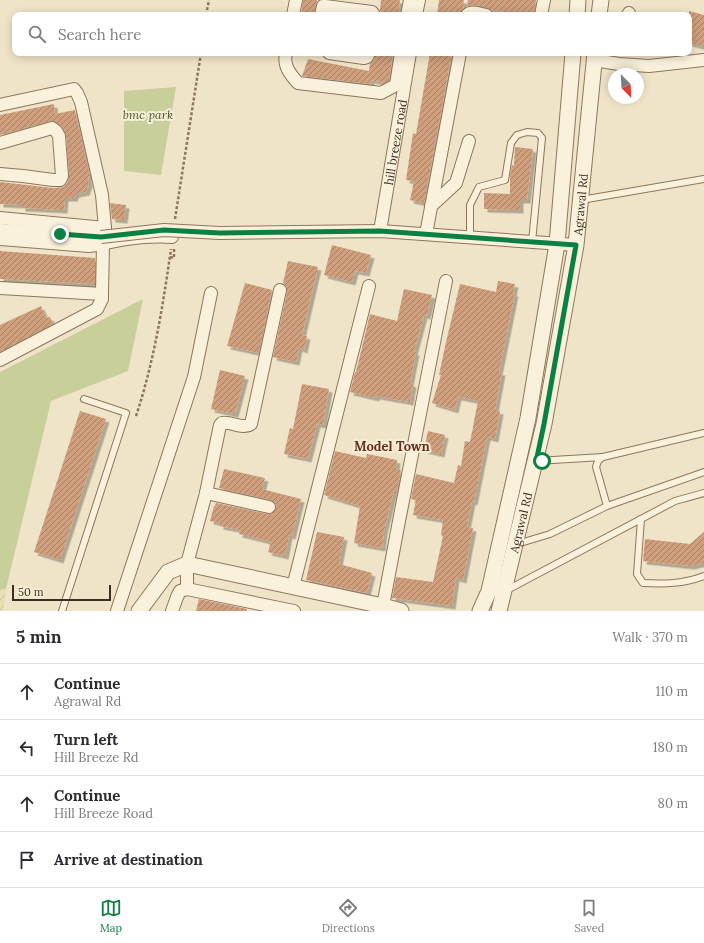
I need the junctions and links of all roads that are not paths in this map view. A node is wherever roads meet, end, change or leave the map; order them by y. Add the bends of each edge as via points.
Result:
1 (296, 0) edge
2 (410, 0) edge
3 (419, 0) edge
4 (544, 0) edge
5 (578, 0) edge
6 (601, 0) edge
7 (294, 12) edge
8 (322, 12) edge
9 (372, 12) edge
10 (408, 12) edge
11 (417, 12) edge
12 (542, 12) edge
13 (577, 12) edge
14 (599, 12) edge
15 (286, 56) edge
16 (350, 56) edge
17 (367, 56) edge
18 (401, 56) edge
19 (409, 56) edge
20 (459, 56) edge
21 (573, 56) edge
22 (595, 57) edge
23 (620, 59) edge
24 (704, 60) edge
25 (0, 105) edge
26 (469, 141) dead end
27 (0, 143) edge
28 (0, 174) edge
29 (704, 179) edge
30 (580, 200) junction
31 (431, 206) junction
32 (0, 218) edge
33 (0, 230) edge
34 (380, 231) junction
35 (426, 234) junction
36 (103, 236) junction
37 (172, 237) road end
38 (470, 237) junction
39 (0, 239) edge
40 (532, 242) junction
41 (557, 244) junction
42 (576, 245) junction
43 (446, 281) dead end
44 (369, 286) dead end
45 (0, 288) edge
46 (280, 290) dead end
47 (102, 294) junction
48 (211, 294) dead end
49 (0, 360) edge
50 (84, 399) dead end
51 (704, 433) edge
52 (603, 457) junction
53 (536, 462) junction
54 (704, 472) edge
55 (206, 493) junction
56 (704, 494) edge
57 (607, 506) junction
58 (269, 507) dead end
59 (641, 519) junction
60 (516, 544) junction
61 (187, 564) junction
62 (704, 576) edge
63 (293, 587) junction
64 (187, 589) junction
65 (504, 591) junction
66 (384, 606) junction
67 (62, 611) edge
68 (117, 611) edge
69 (139, 611) edge
70 (172, 611) edge
71 (294, 611) edge
72 (401, 611) edge
73 (480, 611) edge
74 (498, 611) edge

1 - 7 street
2 - 10 street
3 - 11 street
4 - 12 street
5 - 13 street
6 - 14 street
8 - 9 street via 323,6
15 - 18 street via 286,66 298,83 381,93 396,85
16 - 17 street
19 - 34 street, hill breeze road
20 - 31 street
21 - 41 street, Agrawal Rd
22 - 23 street
22 - 30 street, Agrawal Rd
23 - 24 street via 649,66
25 - 36 street via 74,89 81,102 102,195
26 - 31 street via 456,183
27 - 28 street via 52,128 59,136 62,176 60,180 52,180
29 - 30 lane
30 - 42 street, Agrawal Rd
31 - 35 street
32 - 36 street
33 - 36 street
34 - 35 street
34 - 36 street, bridge via 220,233 164,230
35 - 38 street
36 - 37 street via 124,239
36 - 39 street via 89,246
36 - 47 street
38 - 40 street
38 - 40 lane via 470,205 479,188 505,180 511,143 517,135 527,132 538,133 542,138
40 - 41 street
41 - 42 street
41 - 73 street, Agrawal Rd via 528,418 489,591
42 - 53 street, Agrawal Rd
43 - 66 street via 398,521
44 - 63 street
45 - 47 street
46 - 55 street via 251,424 244,426 226,422 220,425
47 - 49 street via 97,309
48 - 68 street via 194,377
50 - 67 lane via 126,413
51 - 52 lane
52 - 53 lane
52 - 57 lane via 598,460 596,467
53 - 60 street, Agrawal Rd
54 - 57 lane
55 - 58 street
55 - 61 street
56 - 59 lane via 675,501
57 - 60 lane via 550,534
59 - 62 lane via 637,574 643,583 670,584
59 - 65 lane
60 - 65 street, Agrawal Rd
61 - 63 street
61 - 64 street
61 - 69 street via 168,572
63 - 66 street
64 - 70 street via 180,591
64 - 71 street
65 - 74 street, Agrawal Rd
66 - 72 street

